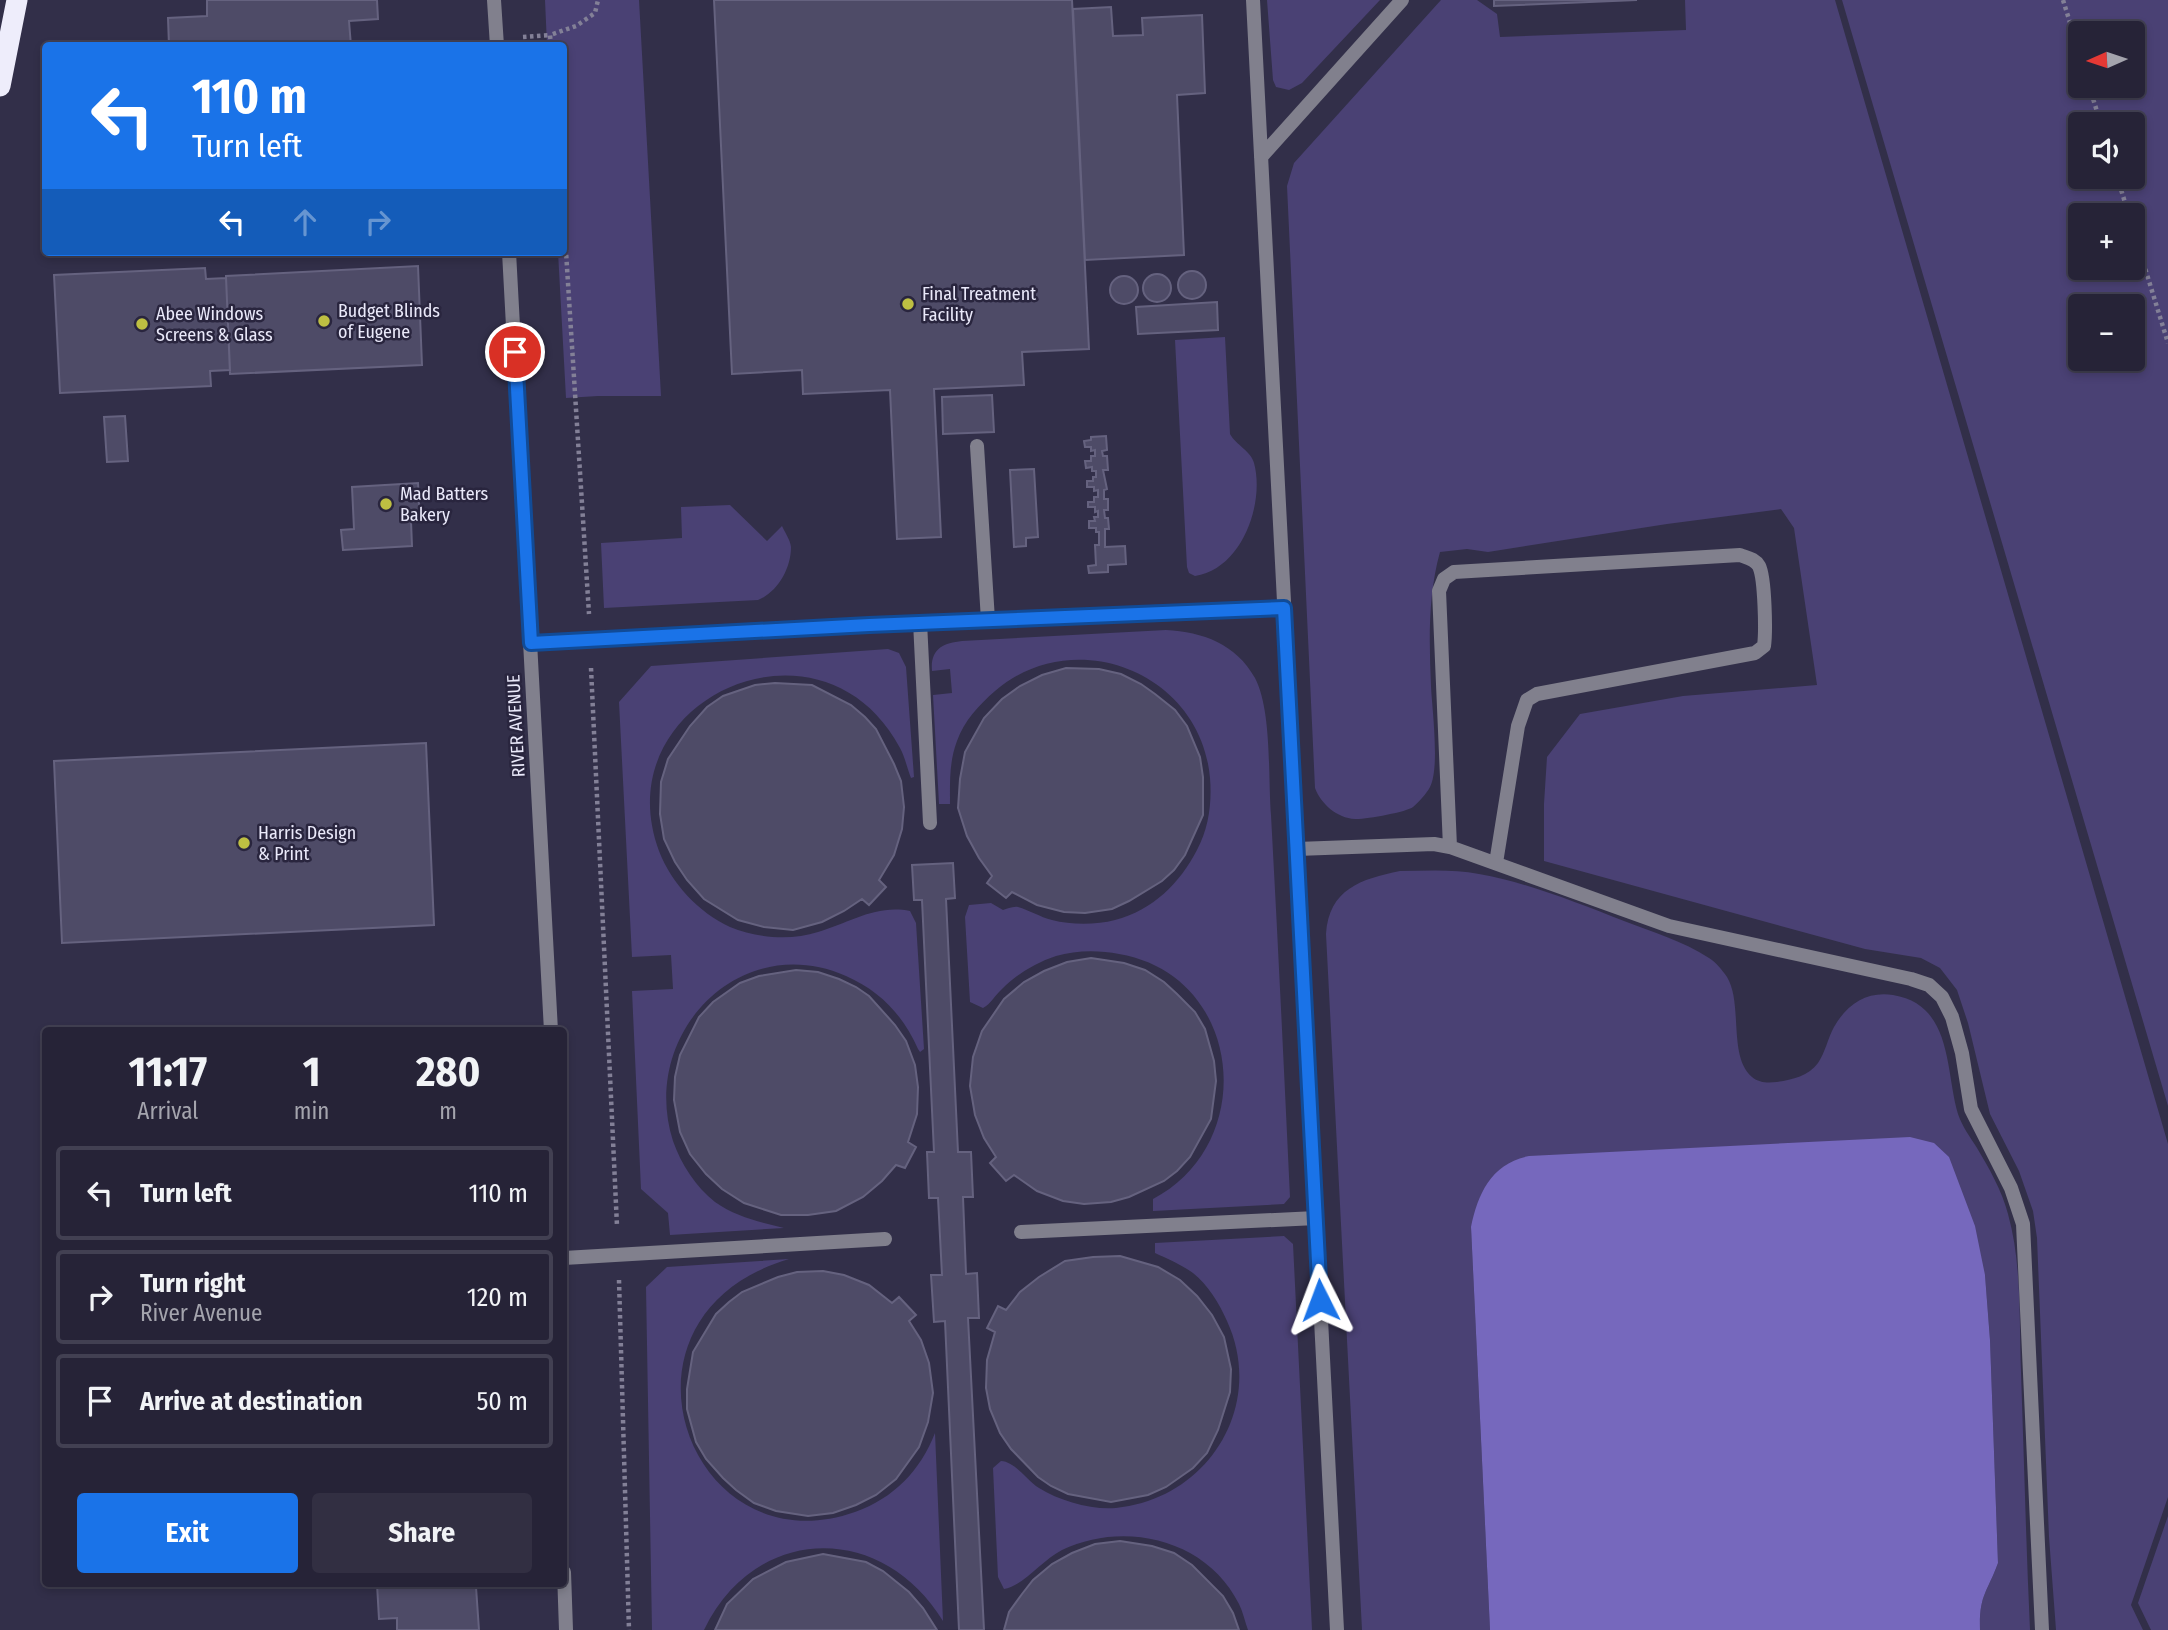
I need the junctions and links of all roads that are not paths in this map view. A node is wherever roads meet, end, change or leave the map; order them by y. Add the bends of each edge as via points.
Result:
1 (17, 0) edge
2 (495, 0) edge
3 (1253, 0) edge
4 (1402, 0) edge
5 (497, 42) edge
6 (0, 86) edge
7 (1261, 157) junction
8 (509, 256) edge
9 (977, 446) dead end
10 (1284, 608) junction
11 (988, 620) junction
12 (920, 622) junction
13 (531, 643) junction
14 (930, 823) dead end
15 (1450, 847) junction
16 (1297, 849) junction
17 (1496, 863) junction
18 (551, 1027) edge
19 (1316, 1217) junction
20 (1021, 1233) dead end
21 (885, 1239) dead end
22 (567, 1258) edge
23 (565, 1587) edge
24 (566, 1630) edge
25 (1337, 1630) edge
26 (2042, 1630) edge

1 - 6 highway
2 - 5 street
3 - 7 street
4 - 7 street
7 - 10 street
8 - 13 street, RIVER AVENUE
9 - 11 street
10 - 11 street
10 - 16 street
11 - 12 street
12 - 13 street
12 - 14 street
13 - 18 street, RIVER AVENUE
15 - 16 street
15 - 17 street
15 - 17 street via 1439,591 1444,579 1454,572 1740,555 1753,559 1760,568 1766,632 1764,646 1755,653 1537,694 1527,700 1518,726
16 - 19 street
17 - 26 street via 1669,926 1911,979 1942,996 1962,1053 1971,1109 2011,1188 2023,1224
19 - 20 street
19 - 25 street
21 - 22 street
23 - 24 street

